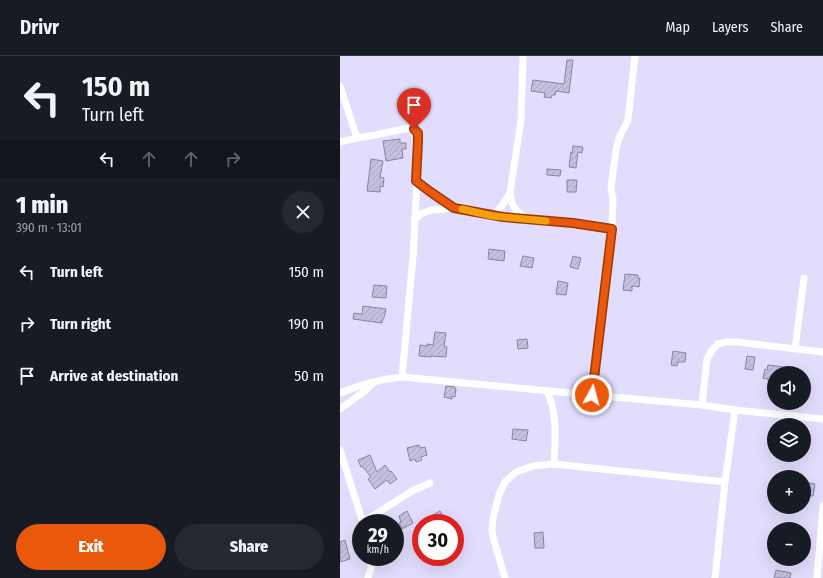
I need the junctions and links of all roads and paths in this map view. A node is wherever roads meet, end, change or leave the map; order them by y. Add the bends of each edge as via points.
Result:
1 (523, 56) edge
2 (635, 56) edge
3 (340, 86) edge
4 (357, 138) junction
5 (340, 142) edge
6 (416, 181) junction
7 (510, 193) junction
8 (454, 208) junction
9 (492, 216) junction
10 (414, 219) junction
11 (527, 220) junction
12 (612, 229) junction
13 (804, 278) dead end
14 (795, 349) junction
15 (823, 352) edge
16 (402, 377) junction
17 (376, 380) junction
18 (547, 391) junction
19 (340, 393) edge
20 (592, 395) junction
21 (702, 405) junction
22 (340, 409) edge
23 (735, 410) junction
24 (823, 419) edge
25 (340, 450) edge
26 (554, 464) junction
27 (725, 482) junction
28 (430, 483) dead end
29 (823, 506) edge
30 (360, 514) edge
31 (377, 514) edge
32 (371, 566) edge
33 (368, 578) edge
34 (504, 578) edge
35 (714, 578) edge
36 (817, 578) edge

1 - 7 street via 521,120
2 - 12 street via 628,120 620,138 611,188
3 - 4 street
4 - 5 street
4 - 6 street via 414,129 418,133
6 - 8 street
6 - 10 street
7 - 9 street
7 - 11 street via 514,208
8 - 9 street
8 - 10 street via 432,210
9 - 11 street
10 - 16 street
11 - 12 street
12 - 20 street
13 - 14 street
14 - 15 street
14 - 21 street via 737,342 718,344 707,359
16 - 17 street
16 - 18 street
17 - 19 street
17 - 22 street
18 - 20 street
18 - 26 street via 554,410
20 - 21 street
21 - 23 street
23 - 24 street
23 - 27 street
25 - 30 street
26 - 27 street
26 - 34 street via 533,466 516,472 505,482 499,495 492,529
27 - 35 street
28 - 31 street via 412,491
29 - 36 street
32 - 33 street

